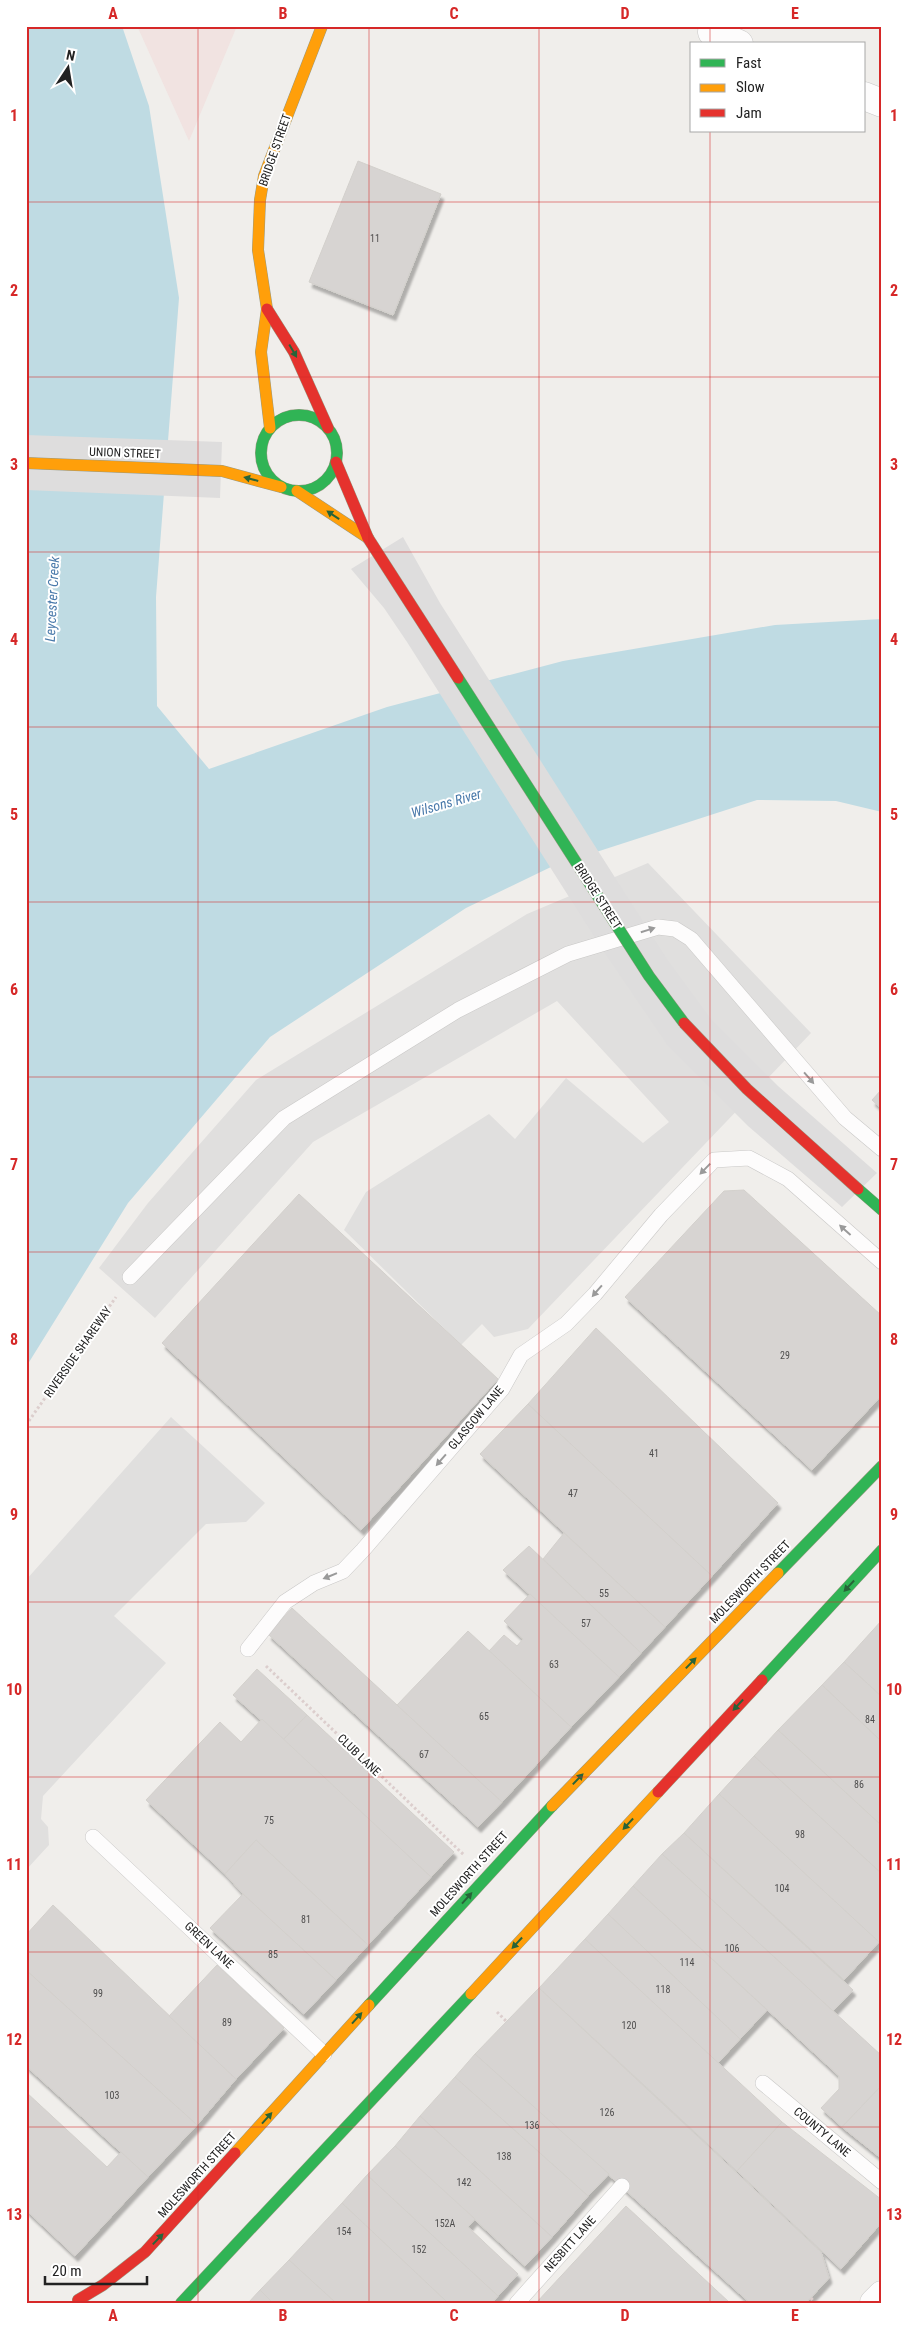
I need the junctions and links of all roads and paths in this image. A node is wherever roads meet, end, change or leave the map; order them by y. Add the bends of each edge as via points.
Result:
1 (322, 26) edge
2 (709, 28) edge
3 (735, 42) edge
4 (866, 97) edge
5 (882, 103) edge
6 (267, 310) junction
7 (270, 428) junction
8 (328, 428) junction
9 (237, 461) dead end
10 (336, 462) junction
11 (26, 463) edge
12 (222, 471) junction
13 (280, 487) junction
14 (298, 491) junction
15 (368, 538) junction
16 (882, 1148) edge
17 (882, 1210) edge
18 (882, 1262) edge
19 (130, 1278) joint
20 (26, 1426) edge
21 (882, 1466) edge
22 (882, 1550) edge
23 (248, 1649) joint
24 (93, 1837) dead end
25 (470, 1861) dead end
26 (324, 2054) junction
27 (763, 2083) dead end
28 (882, 2182) edge
29 (622, 2186) dead end
30 (882, 2295) edge
31 (811, 2298) dead end
32 (95, 2303) edge
33 (181, 2303) edge
34 (517, 2303) edge
35 (815, 2303) edge
36 (874, 2303) edge

1 - 6 street, BRIDGE STREET via 264,176 258,250
2 - 3 street
4 - 5 street
6 - 7 street, BRIDGE STREET via 261,352
6 -> 8 street, BRIDGE STREET via 294,352
7 - 8 street via 277,421 298,415 319,420
7 - 13 street via 257,449 264,470
8 - 10 street via 336,444
9 - 12 street
10 - 14 street via 326,480 308,490
10 - 15 street, BRIDGE STREET
11 - 12 street, UNION STREET
13 -> 12 street, UNION STREET
13 - 14 street
15 -> 14 street, BRIDGE STREET
15 - 17 street, BRIDGE STREET, bridge via 649,976 687,1025 734,1074 784,1124
19 -> 16 lane via 284,1118 458,1010 568,954 658,927 675,929 691,940 845,1118
18 -> 23 lane, GLASGOW LANE via 788,1179 750,1158 714,1160 566,1324 521,1356 502,1389 343,1571 314,1582 285,1602
19 - 20 path, RIVERSIDE SHAREWAY
26 -> 21 street, MOLESWORTH STREET via 522,1837
22 -> 33 street via 366,2108
23 - 25 path, CLUB LANE
24 - 26 lane, GREEN LANE
32 -> 26 street, MOLESWORTH STREET via 72,2300 104,2285 145,2252
27 - 28 lane, COUNTY LANE
29 - 34 lane, NESBITT LANE
30 - 36 street
31 - 35 path

